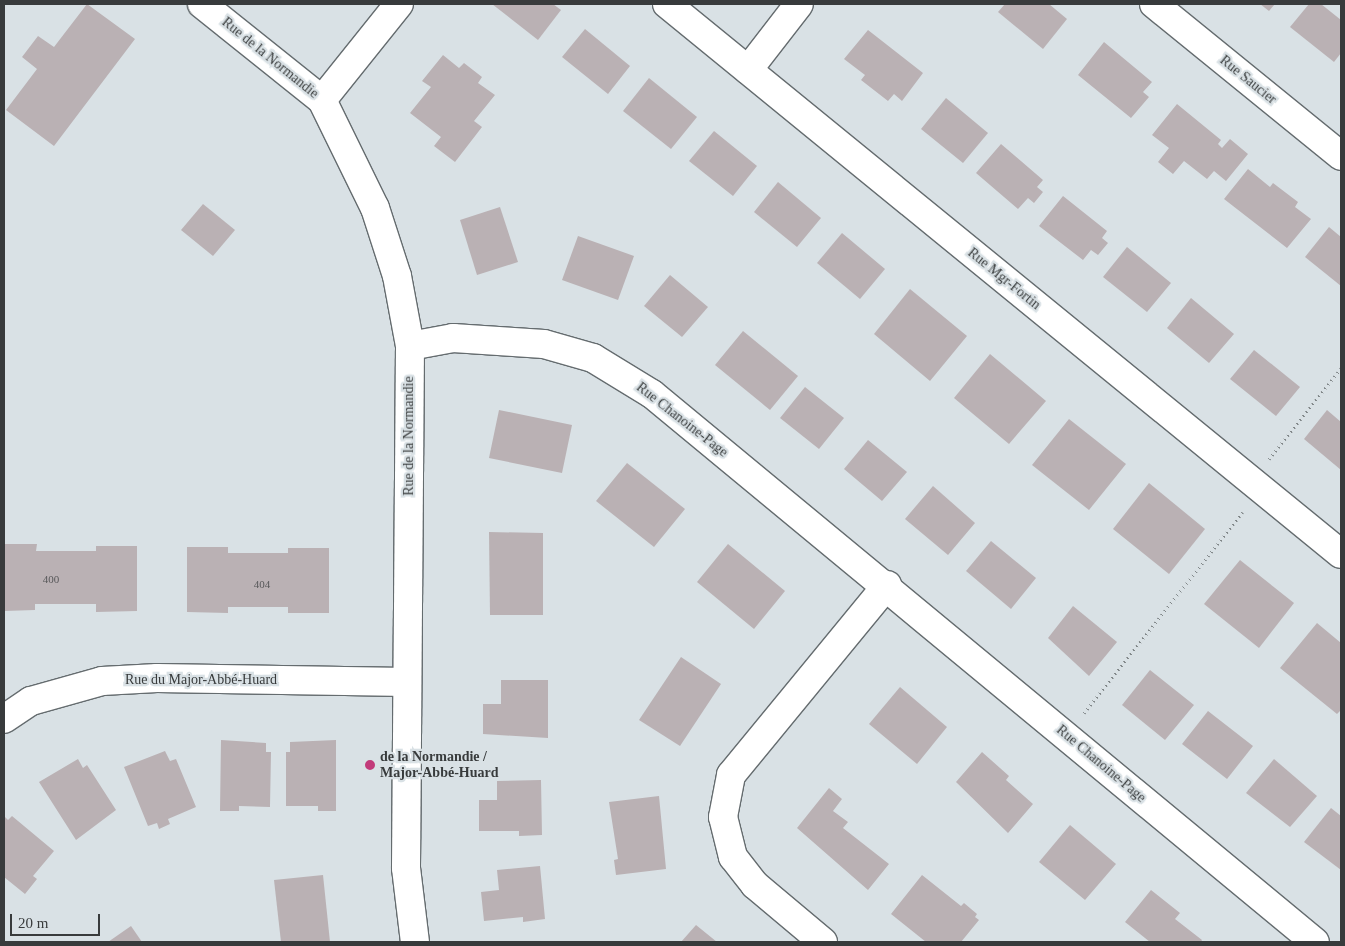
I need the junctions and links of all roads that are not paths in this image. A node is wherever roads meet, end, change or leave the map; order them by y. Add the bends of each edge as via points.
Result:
1 (202, 4) edge
2 (399, 4) edge
3 (667, 4) edge
4 (799, 4) edge
5 (1154, 4) edge
6 (748, 70) junction
7 (322, 100) junction
8 (1341, 156) edge
9 (410, 346) junction
10 (1341, 554) edge
11 (888, 585) junction
12 (407, 682) junction
13 (4, 719) edge
14 (415, 942) edge
15 (823, 942) edge
16 (1315, 942) edge

1 - 7 street, Rue de la Normandie
2 - 7 street
3 - 6 street, Rue Mgr-Fortin
4 - 6 street
5 - 8 street, Rue Saucier
6 - 10 street, Rue Mgr-Fortin
7 - 9 street, Rue de la Normandie via 375,208 397,276
9 - 11 street, Rue Chanoine-Page via 453,338 544,344 593,358 652,394
9 - 12 street, Rue de la Normandie
11 - 15 street via 731,776 723,817 733,857 755,885
11 - 16 street, Rue Chanoine-Page
12 - 13 street, Rue du Major-Abbé-Huard via 157,678 102,681 31,701
12 - 14 street, Rue de la Normandie via 406,868

